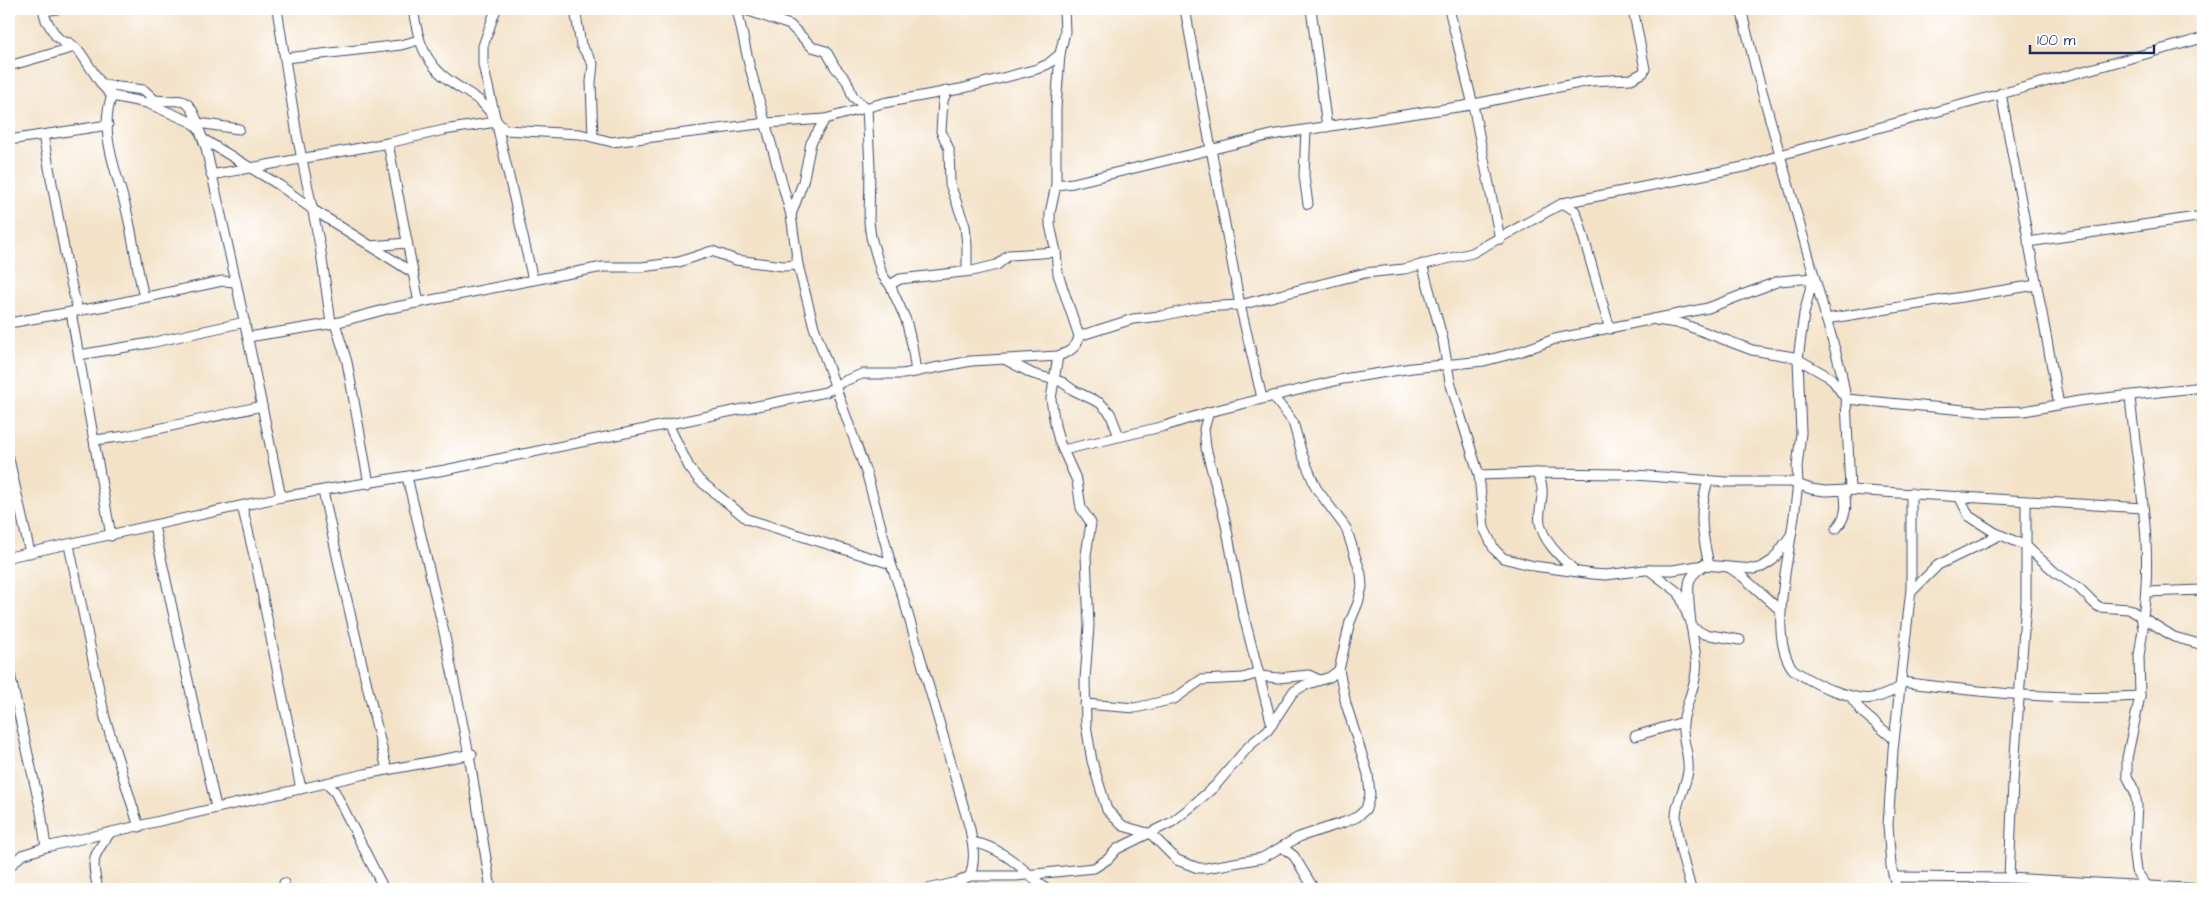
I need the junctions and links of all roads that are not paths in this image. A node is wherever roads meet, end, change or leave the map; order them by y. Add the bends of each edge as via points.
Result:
1 (57, 9) edge
2 (277, 9) edge
3 (413, 9) edge
4 (496, 9) edge
5 (575, 9) edge
6 (737, 9) edge
7 (743, 9) edge
8 (1186, 9) edge
9 (1311, 9) edge
10 (1449, 9) edge
11 (1633, 9) edge
12 (1741, 9) edge
13 (43, 10) edge
14 (1066, 10) edge
15 (2203, 38) edge
16 (419, 40) junction
17 (75, 47) junction
18 (1060, 54) junction
19 (286, 58) junction
20 (9, 66) edge
21 (102, 85) junction
22 (947, 90) junction
23 (2001, 93) junction
24 (112, 96) junction
25 (1472, 105) junction
26 (868, 108) junction
27 (825, 119) junction
28 (496, 122) junction
29 (767, 123) junction
30 (108, 125) junction
31 (1327, 127) junction
32 (239, 129) dead end
33 (1306, 130) junction
34 (43, 135) junction
35 (593, 137) junction
36 (203, 139) junction
37 (9, 140) edge
38 (388, 143) junction
39 (1211, 151) junction
40 (1780, 155) junction
41 (303, 157) junction
42 (250, 167) junction
43 (211, 175) junction
44 (1056, 185) junction
45 (1562, 203) junction
46 (1308, 204) dead end
47 (312, 209) junction
48 (791, 215) junction
49 (2203, 216) edge
50 (1500, 239) junction
51 (2028, 242) junction
52 (407, 243) junction
53 (371, 246) junction
54 (1056, 252) junction
55 (1422, 264) junction
56 (798, 265) junction
57 (967, 271) junction
58 (413, 273) junction
59 (1814, 278) junction
60 (533, 280) junction
61 (236, 282) junction
62 (890, 285) junction
63 (2036, 285) junction
64 (144, 297) junction
65 (418, 303) junction
66 (1240, 306) junction
67 (75, 312) junction
68 (1651, 319) junction
69 (1826, 319) junction
70 (245, 322) junction
71 (9, 323) edge
72 (333, 323) junction
73 (1610, 329) junction
74 (1079, 336) junction
75 (248, 338) junction
76 (79, 355) junction
77 (1058, 356) junction
78 (1005, 359) junction
79 (1798, 359) junction
80 (1448, 365) junction
81 (916, 372) junction
82 (1055, 380) junction
83 (835, 386) junction
84 (2203, 387) edge
85 (1273, 396) junction
86 (2130, 397) junction
87 (1262, 398) junction
88 (1846, 399) junction
89 (2059, 405) junction
90 (262, 406) junction
91 (1209, 412) junction
92 (668, 424) junction
93 (1119, 436) junction
94 (95, 440) junction
95 (1063, 450) junction
96 (9, 459) edge
97 (1536, 473) junction
98 (1479, 476) junction
99 (407, 477) junction
100 (1708, 481) junction
101 (1798, 483) junction
102 (369, 484) junction
103 (1847, 490) junction
104 (324, 491) junction
105 (1911, 493) junction
106 (1959, 496) junction
107 (280, 497) junction
108 (2026, 502) junction
109 (242, 506) junction
110 (2143, 508) junction
111 (154, 526) junction
112 (1836, 529) dead end
113 (1791, 535) junction
114 (2000, 535) junction
115 (111, 536) junction
116 (69, 545) junction
117 (2026, 546) junction
118 (30, 553) junction
119 (9, 557) edge
120 (891, 564) junction
121 (1706, 565) junction
122 (1728, 567) junction
123 (1649, 570) junction
124 (1575, 571) junction
125 (2203, 590) edge
126 (1911, 592) junction
127 (2146, 592) junction
128 (1781, 611) junction
129 (2142, 616) junction
130 (1691, 625) junction
131 (1740, 640) dead end
132 (2203, 645) edge
133 (9, 670) edge
134 (1339, 670) junction
135 (1260, 674) junction
136 (1319, 680) junction
137 (1901, 685) junction
138 (2019, 694) junction
139 (2140, 696) junction
140 (1851, 697) junction
141 (1086, 704) junction
142 (1683, 722) junction
143 (1272, 725) junction
144 (1635, 736) dead end
145 (1894, 739) junction
146 (470, 754) junction
147 (386, 770) junction
148 (326, 784) junction
149 (302, 789) junction
150 (216, 807) junction
151 (139, 827) junction
152 (110, 833) junction
153 (1151, 834) junction
154 (972, 842) junction
155 (46, 847) junction
156 (1282, 847) junction
157 (9, 866) edge
158 (1029, 874) junction
159 (970, 876) junction
160 (1894, 877) junction
161 (2009, 878) junction
162 (2148, 886) junction
163 (98, 889) edge
164 (384, 889) edge
165 (491, 889) edge
166 (928, 889) edge
167 (1046, 889) edge
168 (1314, 889) edge
169 (1691, 889) edge
170 (1897, 889) edge
171 (2203, 889) edge

1 - 13 street
2 - 19 street
3 - 16 street
4 - 28 street via 483,46 483,65
5 - 35 street via 581,45 593,64
6 - 29 street
7 - 26 street via 785,22 812,47 826,51 848,81 853,97
8 - 39 street
9 - 31 street
10 - 25 street
11 - 25 street via 1644,64 1643,74 1631,79 1589,80
12 - 40 street
13 - 17 street via 56,36
14 - 18 street
15 - 23 street
16 - 19 street via 401,45
16 - 28 street via 439,72 482,102
17 - 20 street
17 - 21 street
18 - 22 street via 1037,69
18 - 44 street
19 - 41 street
21 - 24 street
21 - 32 street via 144,90 155,100 180,99 192,107 198,123
22 - 26 street
22 - 57 street via 943,100 942,131 950,156 950,184 965,226
23 - 40 street
23 - 51 street
24 - 30 street
24 - 36 street via 147,103 192,122
25 - 31 street
25 - 50 street
26 - 27 street
26 - 62 street via 869,222 882,275
27 - 29 street
27 - 48 street via 811,143 803,182
28 - 35 street via 511,131 568,132
28 - 38 street
28 - 60 street
29 - 35 street via 612,142
29 - 48 street
30 - 34 street
30 - 64 street
31 - 33 street
33 - 39 street via 1271,135
33 - 46 street via 1304,176
34 - 37 street
34 - 67 street
36 - 42 street
36 - 43 street
38 - 41 street
38 - 52 street
39 - 44 street
39 - 66 street
40 - 45 street via 1748,166
40 - 59 street
41 - 42 street
41 - 47 street
42 - 43 street
42 - 47 street
43 - 61 street
44 - 54 street via 1050,226
45 - 50 street
45 - 73 street via 1578,218
47 - 53 street
47 - 72 street
48 - 56 street
49 - 51 street
50 - 55 street via 1472,253
51 - 63 street
52 - 53 street
52 - 58 street
53 - 58 street
54 - 57 street via 1009,255 997,265
54 - 74 street via 1058,274
55 - 66 street via 1365,273
55 - 80 street
56 - 60 street via 736,260 712,251 679,262 642,267 603,267
56 - 83 street via 814,327
57 - 62 street via 900,279
58 - 65 street
59 - 68 street via 1779,281 1708,308
59 - 69 street
59 - 79 street via 1804,314
60 - 65 street
61 - 64 street via 222,281
61 - 70 street
62 - 81 street via 906,320
63 - 69 street
63 - 89 street
64 - 67 street
65 - 72 street
66 - 74 street via 1201,307 1133,319
66 - 87 street
67 - 71 street
67 - 76 street
68 - 73 street
68 - 79 street via 1683,324 1737,346
69 - 88 street
70 - 75 street
70 - 76 street
72 - 75 street
72 - 102 street via 347,362
73 - 80 street via 1555,339 1484,361
74 - 77 street via 1071,351
75 - 90 street
76 - 94 street
77 - 78 street
77 - 82 street
78 - 81 street
78 - 82 street via 1033,374
79 - 88 street via 1831,378
79 - 101 street via 1802,433
80 - 85 street via 1343,379
80 - 98 street via 1459,415
81 - 83 street via 862,374
82 - 93 street via 1104,406
82 - 95 street via 1051,399
83 - 92 street via 826,392
83 - 120 street via 867,474
84 - 86 street
85 - 87 street
85 - 134 street via 1293,422 1316,488 1346,528 1361,574 1362,587
86 - 89 street
86 - 110 street
87 - 91 street
88 - 89 street via 1986,412 2024,411
88 - 103 street
90 - 94 street
90 - 107 street
91 - 93 street
91 - 135 street via 1204,429 1206,448
92 - 99 street
92 - 120 street via 699,480 747,519
93 - 95 street
94 - 115 street
95 - 141 street via 1077,481 1081,508 1091,523 1086,555 1089,626
96 - 118 street
97 - 98 street
97 - 100 street via 1622,474
97 - 124 street via 1541,487 1539,517 1543,533
98 - 124 street via 1484,528 1494,549 1503,558
99 - 102 street
99 - 146 street
100 - 101 street
100 - 121 street via 1700,520
101 - 103 street via 1812,489
101 - 113 street
102 - 104 street
103 - 105 street
103 - 112 street via 1844,518
104 - 107 street
104 - 147 street
105 - 106 street
105 - 126 street
106 - 108 street
106 - 114 street via 1969,516
107 - 109 street
108 - 110 street
108 - 117 street
109 - 111 street
109 - 149 street
110 - 127 street
111 - 115 street
111 - 150 street
113 - 122 street via 1772,560 1762,567
113 - 128 street
114 - 117 street
114 - 126 street via 1938,565
115 - 116 street
116 - 118 street
116 - 151 street via 105,718
117 - 129 street via 2099,607 2129,609
117 - 138 street via 2026,602
118 - 119 street
120 - 154 street
121 - 122 street
121 - 123 street
121 - 130 street via 1689,582
122 - 128 street
123 - 124 street via 1606,575
123 - 130 street via 1678,593
125 - 127 street
126 - 137 street
127 - 129 street
128 - 140 street via 1780,626 1791,666 1823,687
129 - 132 street via 2174,637
129 - 139 street
130 - 131 street via 1704,634
130 - 142 street via 1697,661
133 - 155 street
134 - 136 street
134 - 156 street via 1368,774 1370,795 1366,809 1358,817 1299,837
135 - 136 street via 1278,678 1309,675
135 - 141 street via 1202,680 1174,699 1135,708
135 - 143 street
136 - 143 street via 1293,692
137 - 138 street
137 - 140 street via 1875,699
137 - 145 street
138 - 139 street via 2084,698
138 - 161 street
139 - 162 street via 2127,758 2127,776 2135,792 2137,806 2136,871
140 - 145 street via 1862,712
141 - 153 street via 1092,760 1107,810 1123,826
142 - 144 street
142 - 169 street via 1688,769 1676,816
143 - 153 street via 1215,786 1172,822
145 - 160 street via 1888,825 1890,866
146 - 147 street
146 - 165 street
147 - 148 street
148 - 149 street
148 - 164 street via 335,792
149 - 150 street
150 - 151 street
151 - 152 street
152 - 155 street
152 - 163 street via 95,852 93,870
153 - 156 street via 1177,860 1198,868 1262,858
153 - 158 street via 1117,849 1094,868
154 - 158 street via 989,846
154 - 159 street via 974,858
155 - 157 street via 22,855
156 - 168 street via 1294,856
158 - 159 street
158 - 167 street
159 - 166 street
160 - 161 street
160 - 170 street
161 - 162 street
162 - 171 street

